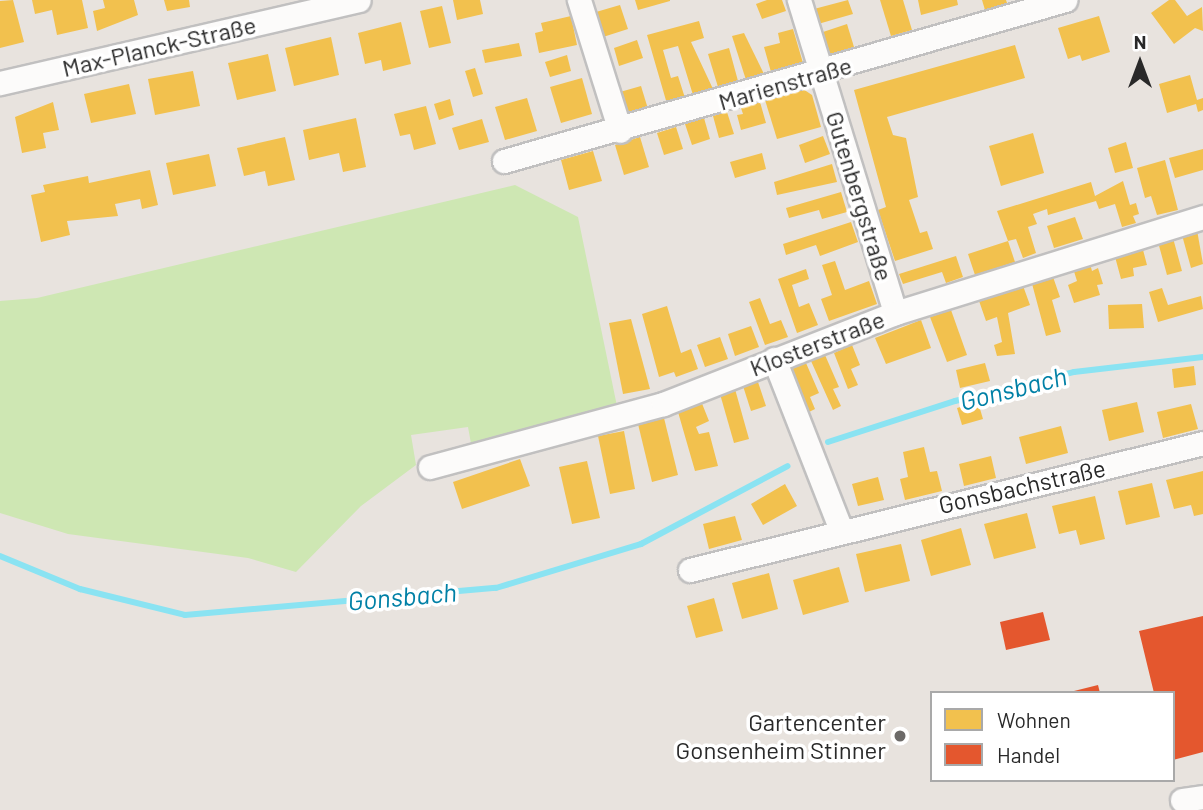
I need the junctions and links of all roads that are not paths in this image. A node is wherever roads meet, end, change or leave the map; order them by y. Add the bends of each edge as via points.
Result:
1 (359, 0) edge
2 (579, 0) edge
3 (799, 0) edge
4 (1065, 0) edge
5 (822, 72) junction
6 (0, 83) edge
7 (620, 131) junction
8 (504, 161) dead end
9 (1203, 217) edge
10 (895, 313) junction
11 (774, 359) junction
12 (1203, 443) edge
13 (430, 467) dead end
14 (841, 530) junction
15 (690, 570) dead end

1 - 6 street, Max-Planck-Straße
2 - 7 street
3 - 5 street, Gutenbergstraße
4 - 5 street, Marienstraße
5 - 7 street, Marienstraße
5 - 10 street, Gutenbergstraße
7 - 8 street, Marienstraße
9 - 10 street, Klosterstraße
10 - 11 street, Klosterstraße
11 - 13 street, Klosterstraße via 663,404
11 - 14 street
12 - 14 street, Gonsbachstraße
14 - 15 street, Gonsbachstraße

